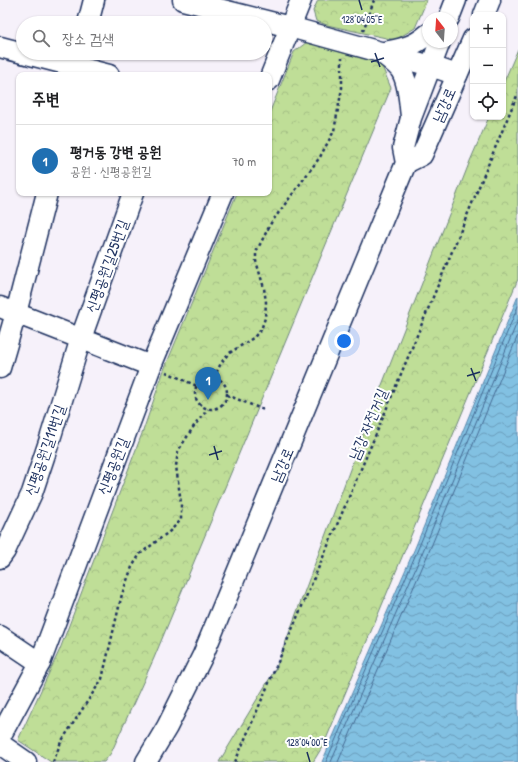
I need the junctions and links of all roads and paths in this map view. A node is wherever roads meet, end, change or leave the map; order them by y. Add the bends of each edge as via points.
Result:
1 (94, 0) edge
2 (183, 0) edge
3 (301, 0) edge
4 (374, 0) edge
5 (490, 0) edge
6 (485, 12) edge
7 (90, 16) edge
8 (246, 16) edge
9 (272, 22) edge
10 (290, 27) junction
11 (362, 33) dead end
12 (422, 39) edge
13 (470, 46) edge
14 (0, 47) edge
15 (438, 48) edge
16 (16, 51) edge
17 (381, 52) junction
18 (342, 56) dead end
19 (54, 60) edge
20 (77, 65) edge
21 (431, 66) junction
22 (99, 72) edge
23 (272, 72) edge
24 (457, 76) junction
25 (518, 93) edge
26 (411, 118) junction
27 (406, 163) junction
28 (47, 196) edge
29 (132, 196) edge
30 (222, 196) edge
31 (8, 310) edge
32 (81, 338) junction
33 (150, 366) junction
34 (0, 368) edge
35 (214, 378) junction
36 (197, 386) junction
37 (227, 395) junction
38 (208, 409) junction
39 (264, 410) dead end
40 (0, 558) edge
41 (0, 636) edge
42 (40, 663) junction
43 (0, 737) edge
44 (0, 744) edge
45 (26, 762) edge
46 (53, 762) edge
47 (146, 762) edge
48 (235, 762) edge

1 - 7 street
2 - 8 street
3 - 10 street
4 - 11 path
5 - 6 street
9 - 10 street
10 - 17 street
10 - 23 street
12 - 17 street via 410,47
13 - 24 street, 남강로
14 - 16 street
15 - 21 street, 남강로
17 - 21 street
17 - 26 street via 402,73
18 - 35 path via 342,88 334,131 320,157 271,223 256,252 266,302 261,330 228,354
19 - 20 street
20 - 22 street
21 - 24 street
21 - 26 street, 남강로
24 - 27 street, 남강로 via 422,155
25 - 48 path, 남강 자전거길 via 376,434
26 - 27 street, 남강로 via 402,148
27 - 47 street, 남강로 via 202,655 168,727
28 - 31 street
29 - 32 street, 신평공원길25번길
30 - 33 street, 신평공원길
31 - 32 street
31 - 34 street
32 - 33 street
32 - 40 street, 신평공원길11번길 via 32,493
33 - 36 path
33 - 42 street, 신평공원길
35 - 36 path via 204,379
35 - 37 path via 222,382
36 - 38 path via 195,396 200,405
37 - 38 path via 219,407
37 - 39 path
38 - 46 path via 178,451 176,466 181,520 140,554 132,567 122,594 102,679 61,742
41 - 42 street
42 - 43 street, 신평공원길
44 - 45 street

